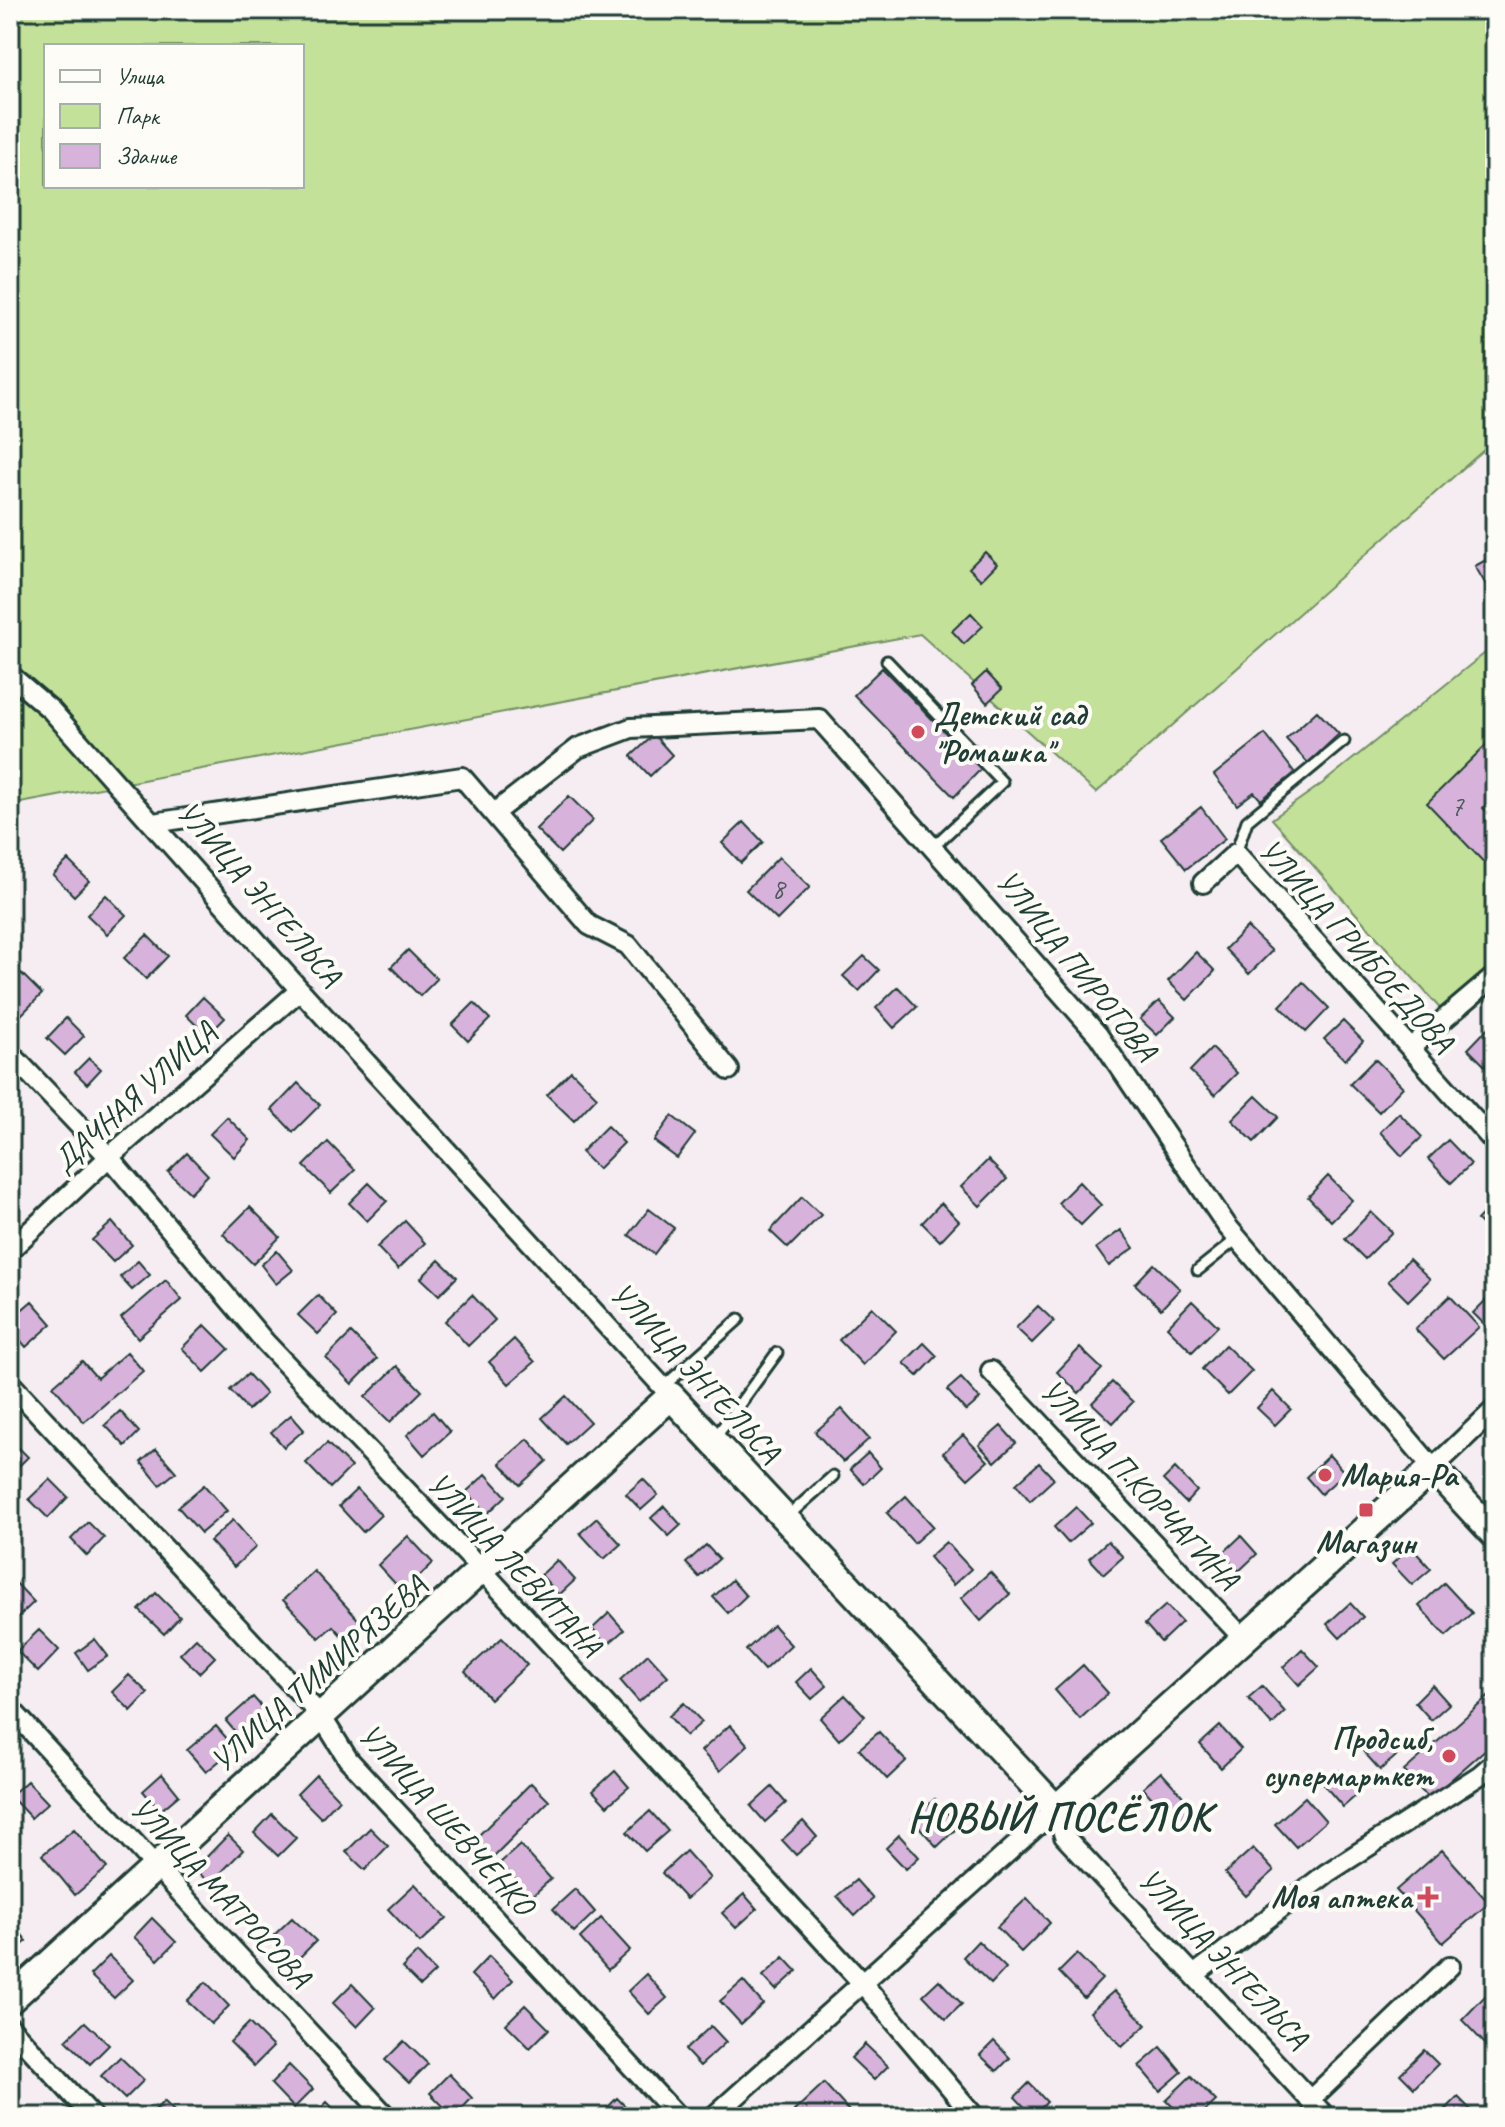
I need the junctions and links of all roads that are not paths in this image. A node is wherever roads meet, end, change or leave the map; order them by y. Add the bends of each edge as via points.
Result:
1 (887, 661) dead end
2 (10, 675) edge
3 (1344, 741) dead end
4 (494, 813) junction
5 (153, 823) junction
6 (934, 846) junction
7 (1236, 853) junction
8 (1203, 883) dead end
9 (1495, 976) edge
10 (300, 990) junction
11 (1410, 1048) junction
12 (10, 1053) edge
13 (729, 1070) dead end
14 (1495, 1143) edge
15 (109, 1157) junction
16 (1238, 1238) junction
17 (10, 1250) edge
18 (1198, 1270) dead end
19 (739, 1319) dead end
20 (777, 1353) dead end
21 (991, 1371) dead end
22 (10, 1383) edge
23 (667, 1391) junction
24 (1495, 1409) edge
25 (713, 1440) junction
26 (1433, 1468) junction
27 (833, 1476) dead end
28 (786, 1519) junction
29 (1495, 1535) edge
30 (481, 1569) junction
31 (1244, 1639) junction
32 (10, 1708) edge
33 (321, 1716) junction
34 (1495, 1762) edge
35 (1056, 1809) junction
36 (156, 1866) junction
37 (1450, 1966) dead end
38 (1194, 1975) junction
39 (863, 1984) junction
40 (10, 2000) edge
41 (10, 2027) edge
42 (1310, 2100) junction
43 (93, 2117) edge
44 (387, 2117) edge
45 (678, 2117) edge
46 (713, 2117) edge
47 (975, 2117) edge
48 (1326, 2117) edge

1 - 6 lane via 1002,782
2 - 5 street, УЛИЦА ЭНГЕЛЬСА via 51,710
3 - 7 lane via 1247,821
4 - 5 street via 462,777
4 - 6 street, УЛИЦА ПИРОГОВА via 578,748 631,728 819,719
4 - 13 street via 589,925 628,945
5 - 10 street, УЛИЦА ЭНГЕЛЬСА
6 - 16 street, УЛИЦА ПИРОГОВА via 1098,1035
7 - 8 street, УЛИЦА ГРИБОЕДОВА
7 - 11 street, УЛИЦА ГРИБОЕДОВА
9 - 11 street
10 - 15 street, ДАЧНАЯ УЛИЦА
10 - 23 street, УЛИЦА ЭНГЕЛЬСА
11 - 14 street, УЛИЦА ГРИБОЕДОВА
12 - 15 street, УЛИЦА ЛЕВИТАНА
15 - 17 street, ДАЧНАЯ УЛИЦА
15 - 30 street, УЛИЦА ЛЕВИТАНА via 265,1342
16 - 18 lane
16 - 26 street, УЛИЦА ПИРОГОВА
19 - 23 lane
20 - 25 lane
21 - 31 street, УЛИЦА П.КОРЧАГИНА
22 - 33 street, УЛИЦА ШЕВЧЕНКО
23 - 25 street, УЛИЦА ЭНГЕЛЬСА
23 - 30 street, УЛИЦА ТИМИРЯЗЕВА
24 - 26 street
25 - 28 street, УЛИЦА ЭНГЕЛЬСА
26 - 29 street, УЛИЦА ПИРОГОВА
26 - 31 street
27 - 28 lane
28 - 35 street, УЛИЦА ЭНГЕЛЬСА
30 - 33 street, УЛИЦА ТИМИРЯЗЕВА
30 - 39 street, УЛИЦА ЛЕВИТАНА
31 - 35 street
32 - 36 street, УЛИЦА МАТРОСОВА
33 - 36 street, УЛИЦА ТИМИРЯЗЕВА
33 - 45 street, УЛИЦА ШЕВЧЕНКО via 348,1759
34 - 38 street via 1327,1873
35 - 38 street, УЛИЦА ЭНГЕЛЬСА via 1064,1836
35 - 39 street
36 - 40 street, УЛИЦА ТИМИРЯЗЕВА
36 - 44 street, УЛИЦА МАТРОСОВА
37 - 42 street
38 - 42 street, УЛИЦА ЭНГЕЛЬСА
39 - 46 street
39 - 47 street, УЛИЦА ЛЕВИТАНА
41 - 43 street
42 - 48 street, УЛИЦА ЭНГЕЛЬСА

